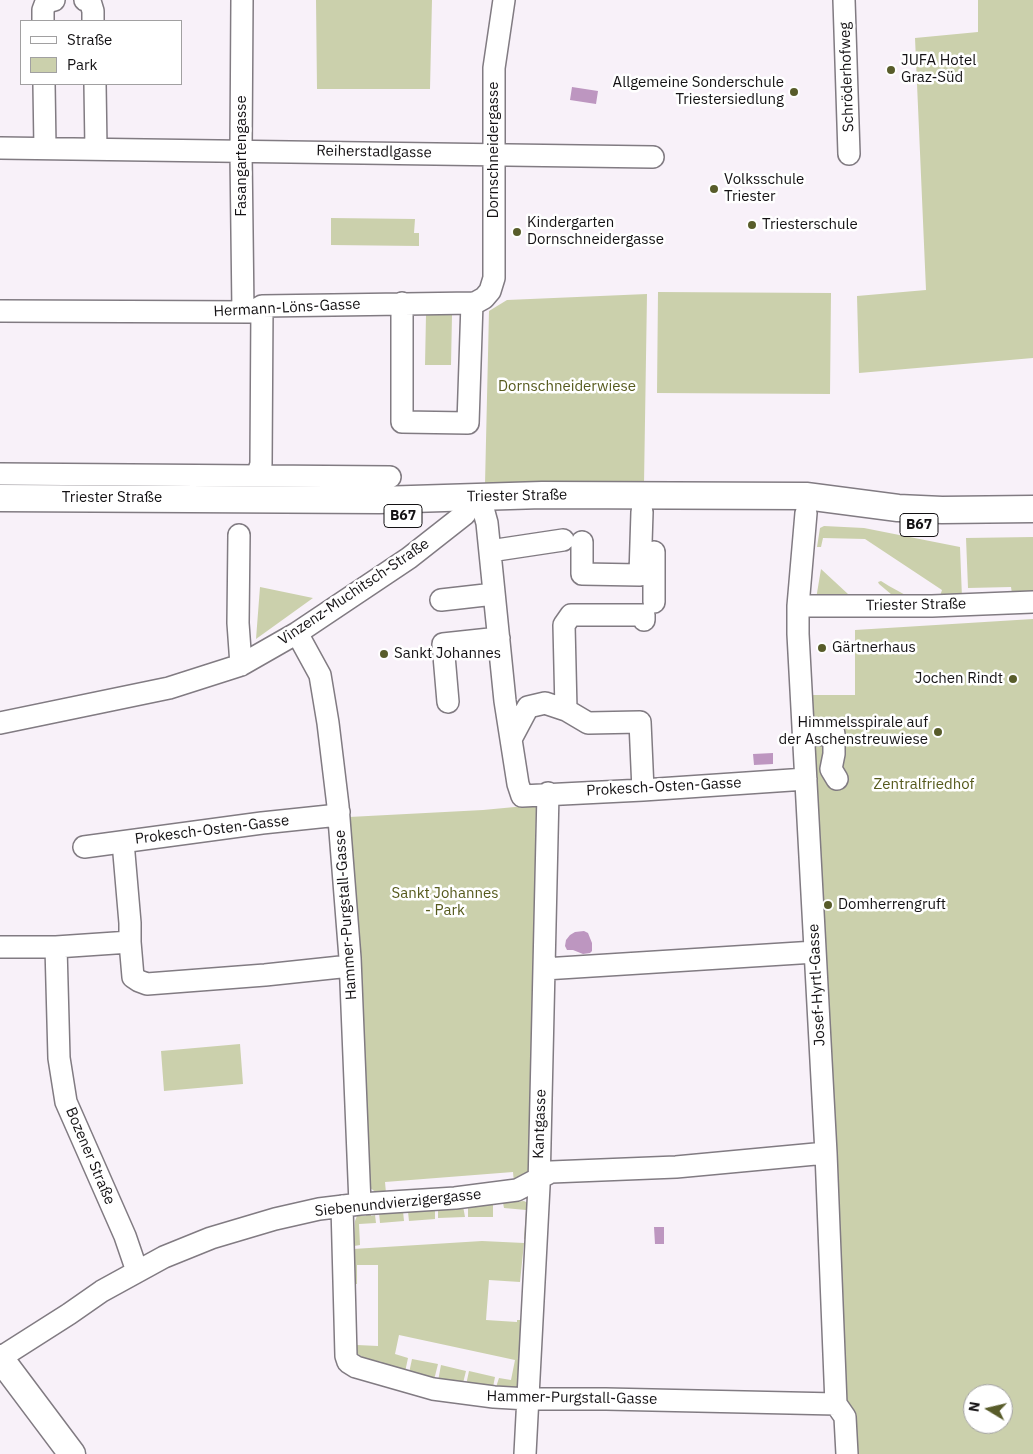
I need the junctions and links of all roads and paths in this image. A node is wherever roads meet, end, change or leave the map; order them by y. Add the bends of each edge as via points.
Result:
1 (54, 0) edge
2 (85, 0) edge
3 (242, 0) edge
4 (504, 0) edge
5 (844, 0) edge
6 (43, 20) edge
7 (94, 20) edge
8 (44, 85) edge
9 (95, 85) edge
10 (0, 148) edge
11 (45, 148) junction
12 (96, 149) junction
13 (241, 152) junction
14 (494, 154) junction
15 (849, 154) dead end
16 (653, 157) dead end
17 (478, 300) junction
18 (402, 303) junction
19 (252, 309) junction
20 (0, 311) edge
21 (257, 476) junction
22 (390, 477) dead end
23 (3, 482) edge
24 (1033, 509) edge
25 (648, 512) junction
26 (475, 513) junction
27 (806, 513) junction
28 (0, 515) edge
29 (1033, 525) edge
30 (239, 535) dead end
31 (490, 550) junction
32 (494, 594) junction
33 (441, 600) dead end
34 (1033, 602) edge
35 (798, 606) junction
36 (297, 633) junction
37 (499, 638) junction
38 (241, 665) junction
39 (448, 702) dead end
40 (566, 710) junction
41 (0, 723) edge
42 (803, 735) junction
43 (511, 739) junction
44 (806, 779) junction
45 (837, 779) dead end
46 (643, 790) junction
47 (548, 793) junction
48 (339, 812) junction
49 (123, 842) junction
50 (84, 847) dead end
51 (130, 942) junction
52 (0, 947) edge
53 (56, 947) junction
54 (815, 952) junction
55 (350, 966) junction
56 (544, 969) junction
57 (826, 1153) junction
58 (538, 1179) junction
59 (351, 1205) junction
60 (137, 1271) junction
61 (0, 1358) edge
62 (528, 1399) junction
63 (836, 1404) junction
64 (72, 1454) edge
65 (525, 1454) edge
66 (847, 1454) edge

1 - 6 street via 46,2
2 - 7 street via 90,1
3 - 13 street, Fasangartengasse
4 - 14 street, Dornschneidergasse via 494,68
5 - 15 street, Schröderhofweg
8 - 11 street
9 - 12 street
10 - 11 street, Reiherstadlgasse
11 - 12 street, Reiherstadlgasse
12 - 13 street, Reiherstadlgasse
13 - 14 street, Reiherstadlgasse
13 - 19 street, Fasangartengasse
14 - 16 street, Reiherstadlgasse
14 - 17 street, Dornschneidergasse via 494,278 490,291
17 - 18 street, Hermann-Löns-Gasse
17 - 18 street via 468,423 402,422
18 - 19 street, Hermann-Löns-Gasse
19 - 20 street, Hermann-Löns-Gasse
19 - 21 street, Fasangartengasse via 261,464
21 - 22 street
21 - 23 street
23 - 24 main road, Triester Straße / B67 via 29,498 379,500 542,495 806,496 907,508
25 - 26 main road, Triester Straße / B67
25 - 27 main road, Triester Straße / B67
25 - 31 street via 640,575 582,574 572,541
25 - 40 street via 649,611 644,615 571,615 564,625
26 - 28 main road, Triester Straße / B67 via 358,516
26 - 31 street, Triester Straße via 487,522
26 - 36 street, Vinzenz-Muchitsch-Straße
27 - 29 main road, Triester Straße / B67 via 924,525
27 - 35 street, Josef-Hyrtl-Gasse
30 - 38 street
31 - 32 street, Triester Straße
32 - 33 street
32 - 37 street, Triester Straße
34 - 35 street, Triester Straße
35 - 42 street, Josef-Hyrtl-Gasse
36 - 38 street, Vinzenz-Muchitsch-Straße
36 - 48 street, Hammer-Purgstall-Gasse via 320,675
37 - 39 street via 443,644
37 - 43 street, Triester Straße
38 - 41 street, Vinzenz-Muchitsch-Straße via 169,688
40 - 43 street via 545,703 528,707
40 - 46 street via 588,723 640,722
42 - 44 street, Josef-Hyrtl-Gasse
42 - 45 street via 834,734 831,768
43 - 47 street, Prokesch-Osten-Gasse via 522,796
44 - 46 street, Prokesch-Osten-Gasse
44 - 54 street, Josef-Hyrtl-Gasse
46 - 47 street, Prokesch-Osten-Gasse
47 - 56 street, Kantgasse
48 - 49 street, Prokesch-Osten-Gasse via 329,816
48 - 55 street, Hammer-Purgstall-Gasse
49 - 50 street, Prokesch-Osten-Gasse
49 - 51 street
51 - 53 street
51 - 55 street via 133,977 147,984
52 - 53 street
53 - 60 street, Bozener Straße via 59,1058 66,1102
54 - 56 street
54 - 57 street, Josef-Hyrtl-Gasse
55 - 59 street, Hammer-Purgstall-Gasse
56 - 58 street, Kantgasse
57 - 58 street, Siebenundvierzigergasse via 676,1166 550,1172
57 - 63 street, Josef-Hyrtl-Gasse
58 - 59 street, Siebenundvierzigergasse via 517,1190
58 - 62 street, Kantgasse
59 - 60 street, Siebenundvierzigergasse via 275,1219 211,1238
59 - 62 street, Hammer-Purgstall-Gasse via 344,1246 348,1362 433,1389
60 - 61 street, Siebenundvierzigergasse
61 - 64 main road
62 - 63 street, Hammer-Purgstall-Gasse
62 - 65 street, Kantgasse
63 - 66 street, Josef-Hyrtl-Gasse via 845,1417

